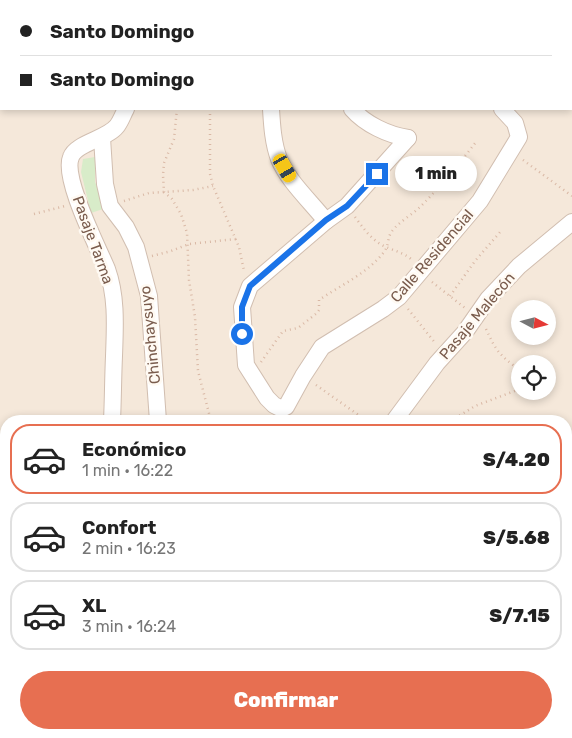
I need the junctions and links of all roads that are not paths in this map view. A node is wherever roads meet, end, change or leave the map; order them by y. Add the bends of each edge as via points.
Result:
1 (126, 110) edge
2 (271, 110) edge
3 (353, 110) edge
4 (503, 110) edge
5 (102, 138) junction
6 (326, 220) junction
7 (572, 222) edge
8 (112, 415) edge
9 (158, 415) edge
10 (399, 415) edge

1 - 5 street via 117,127
2 - 6 street via 279,159
3 - 6 street via 394,136 408,138 347,206
4 - 6 street, Calle Residencial via 515,123 519,137 480,201 399,297 326,343 286,407 280,408 267,398 246,365 242,307 250,286
5 - 8 street, Pasaje Tarma via 74,152 70,169 78,203 108,271 112,293 116,318
5 - 9 street, Chinchaysuyo via 110,206 136,247 149,296
7 - 10 street, Pasaje Malecón via 519,266 488,299

